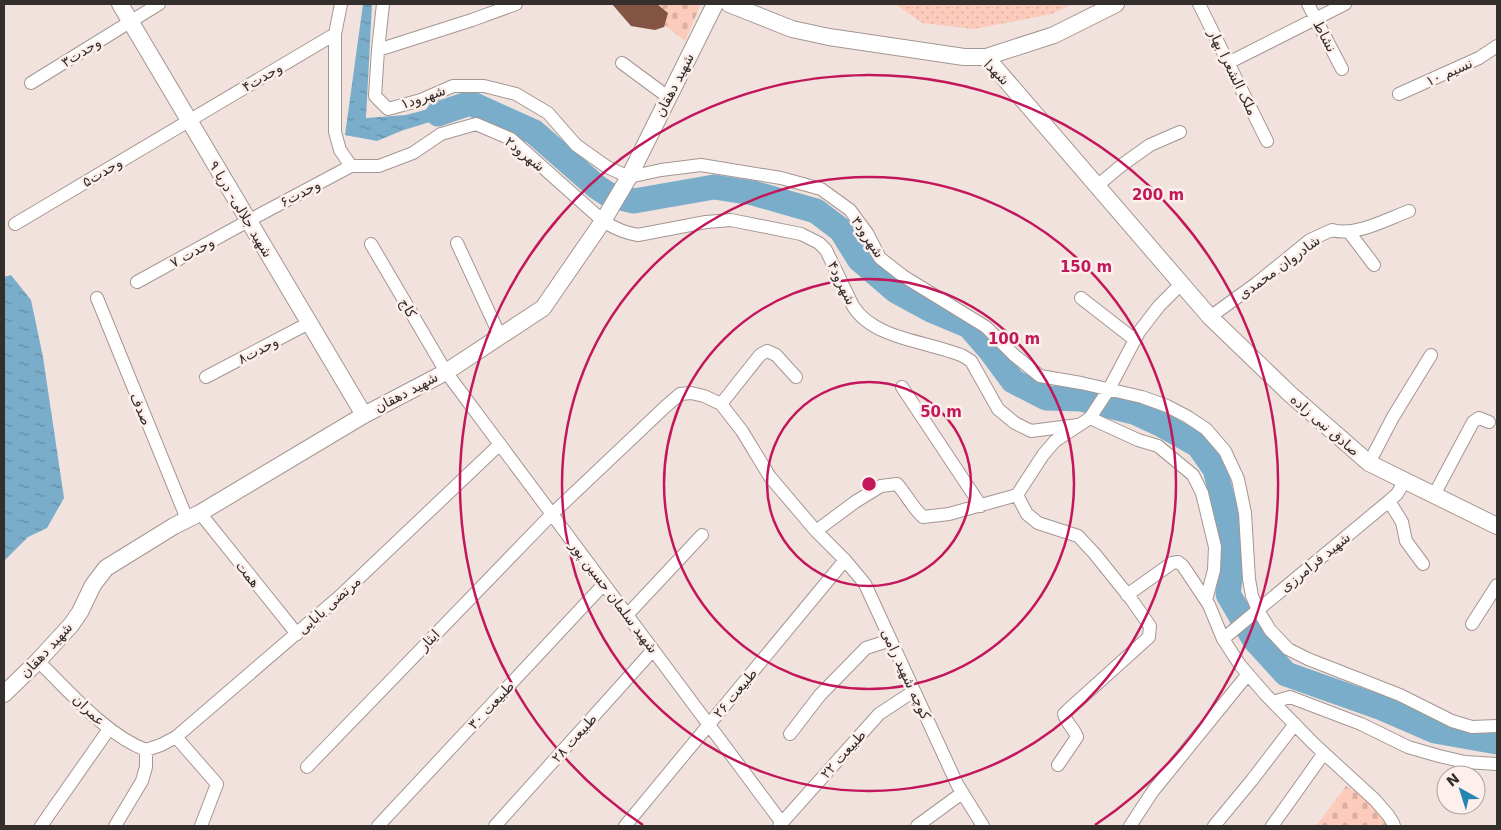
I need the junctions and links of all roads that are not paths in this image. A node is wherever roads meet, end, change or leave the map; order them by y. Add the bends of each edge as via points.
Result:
1 (120, 4) edge
2 (159, 4) edge
3 (341, 4) edge
4 (384, 4) edge
5 (516, 4) edge
6 (715, 4) edge
7 (729, 4) edge
8 (1116, 4) edge
9 (1199, 4) edge
10 (1308, 4) edge
11 (1345, 4) edge
12 (1316, 19) junction
13 (131, 21) junction
14 (336, 34) junction
15 (1497, 46) edge
16 (378, 50) junction
17 (986, 57) junction
18 (1228, 63) junction
19 (622, 64) dead end
20 (1342, 69) dead end
21 (31, 83) dead end
22 (1399, 94) dead end
23 (668, 97) junction
24 (189, 120) junction
25 (1180, 132) dead end
26 (1267, 141) dead end
27 (351, 166) junction
28 (629, 177) junction
29 (1097, 186) junction
30 (1409, 211) dead end
31 (248, 221) junction
32 (603, 221) junction
33 (15, 224) dead end
34 (1349, 232) junction
35 (456, 243) dead end
36 (371, 244) dead end
37 (1374, 265) dead end
38 (137, 282) dead end
39 (1182, 283) junction
40 (97, 298) dead end
41 (1082, 298) dead end
42 (1210, 317) junction
43 (309, 323) junction
44 (500, 336) junction
45 (1135, 340) junction
46 (1431, 355) dead end
47 (446, 372) junction
48 (206, 377) dead end
49 (796, 377) dead end
50 (902, 387) dead end
51 (1109, 389) junction
52 (722, 404) junction
53 (364, 414) junction
54 (1090, 418) junction
55 (1489, 422) dead end
56 (1078, 425) junction
57 (500, 444) junction
58 (1369, 464) junction
59 (1404, 482) junction
60 (1434, 495) junction
61 (1017, 496) junction
62 (1389, 501) junction
63 (981, 506) junction
64 (552, 514) junction
65 (194, 516) junction
66 (1497, 526) edge
67 (816, 531) junction
68 (702, 535) dead end
69 (845, 560) junction
70 (1423, 564) dead end
71 (604, 584) junction
72 (1497, 585) edge
73 (1128, 595) junction
74 (1206, 600) junction
75 (1258, 610) junction
76 (627, 615) junction
77 (1472, 624) dead end
78 (297, 634) junction
79 (1223, 639) junction
80 (891, 640) junction
81 (654, 650) junction
82 (38, 661) junction
83 (1248, 674) junction
84 (914, 691) junction
85 (4, 694) edge
86 (1273, 702) junction
87 (1295, 724) junction
88 (709, 725) junction
89 (1497, 726) edge
90 (109, 729) junction
91 (790, 734) dead end
92 (176, 737) junction
93 (146, 750) junction
94 (1324, 753) junction
95 (1497, 764) edge
96 (1058, 765) dead end
97 (307, 767) dead end
98 (962, 793) junction
99 (781, 824) edge
100 (41, 826) edge
101 (115, 826) edge
102 (201, 826) edge
103 (378, 826) edge
104 (495, 826) edge
105 (626, 826) edge
106 (917, 826) edge
107 (983, 826) edge
108 (1130, 826) edge
109 (1214, 826) edge
110 (1272, 826) edge
111 (1394, 826) edge

1 - 13 street, شهید جلالی- دریا ۹
2 - 13 street, وحدت۳
3 - 14 street
4 - 16 street, شهرود۱
5 - 16 street
6 - 23 street, شهید دهقان
7 - 17 street, شهدا via 792,29 820,35 964,57
8 - 17 street via 1054,35
9 - 18 street, ملک الشعرا بهار
10 - 12 street, نشاط
11 - 12 street
12 - 18 street
12 - 20 street, نشاط
13 - 21 street, وحدت۳
13 - 24 street, شهید جلالی- دریا ۹
14 - 24 street, وحدت۴
14 - 27 street via 335,132 340,150
15 - 22 street, نسیم ۱۰ via 1479,58
16 - 28 street, شهرود۱ via 375,96 388,109 453,86 484,86 516,94 548,113 576,145
17 - 29 street, شهدا
18 - 26 street, ملک الشعرا بهار
19 - 23 street
23 - 28 street, شهید دهقان
24 - 31 street, شهید جلالی- دریا ۹
24 - 33 street, وحدت۵
25 - 29 street via 1150,146
27 - 31 street, وحدت۶
27 - 32 street, شهرود۲ via 378,166 413,153 441,134 476,124 511,139
28 - 32 street, شهید دهقان
28 - 51 street, شهرود۳ via 701,165 781,178 821,189 850,210 880,258 903,276 986,327 1040,376
29 - 39 street, شهدا
30 - 34 street, شادروان محمدی
31 - 38 street, وحدت ۷
31 - 43 street, شهید جلالی- دریا ۹
32 - 44 street, شهید دهقان via 543,308
32 - 56 street, شهرود۴ via 616,229 638,235 731,220 808,236 826,250 853,306 868,323 971,361 998,409 1022,427 1032,431
34 - 37 street
34 - 42 street, شادروان محمدی via 1332,230 1310,240
35 - 44 street
36 - 47 street, کاج
39 - 42 street, صادق نبی زاده
39 - 45 street
40 - 65 street, صدف
41 - 45 street
42 - 58 street, صادق نبی زاده
43 - 48 street, وحدت۸
43 - 53 street, شهید جلالی- دریا ۹
44 - 47 street, شهید دهقان
45 - 51 street
46 - 58 street
47 - 53 street, شهید دهقان
47 - 57 street, شهید سلمان حسین پور
49 - 52 street via 776,355 767,351 760,355
50 - 63 street
51 - 54 street
51 - 75 street, شهرود۳ via 1142,396 1188,417 1206,429 1224,451 1238,479 1245,513 1249,579
52 - 64 street, ایثار via 704,396 680,394
52 - 67 street, کوچه شهید رامی via 770,477
53 - 65 street, شهید دهقان
54 - 56 street
54 - 74 street via 1158,446 1192,475 1202,493 1215,547 1214,570
55 - 60 street via 1479,418 1473,422
56 - 61 street via 1055,441
57 - 64 street, شهید سلمان حسین پور
57 - 78 street, مرتضی بابایی
58 - 59 street, صادق نبی زاده
59 - 60 street, صادق نبی زاده
59 - 62 street, شهید فرامرزی
60 - 66 street, صادق نبی زاده
61 - 63 street
61 - 73 street via 1027,514 1038,523 1078,536
62 - 70 street via 1402,522 1406,542
62 - 75 street, شهید فرامرزی
63 - 67 street via 923,517 897,484 881,486
64 - 71 street, شهید سلمان حسین پور
64 - 97 street, ایثار
65 - 78 street, همت
65 - 82 street, شهید دهقان via 106,568 72,625
67 - 69 street, کوچه شهید رامی
68 - 76 street
69 - 80 street, کوچه شهید رامی via 865,584
69 - 88 street, طبیعت ۲۶
71 - 76 street, شهید سلمان حسین پور
71 - 103 street, طبیعت ۳۰
72 - 77 street
73 - 74 street via 1178,562
73 - 96 street via 1150,626 1149,637 1064,714 1077,737
74 - 79 street
75 - 79 street, شهید فرامرزی
75 - 89 street, شهرود۳ via 1270,630 1288,649 1400,694 1452,721 1472,727
76 - 81 street, شهید سلمان حسین پور
78 - 92 street, مرتضی بابایی
79 - 83 street
80 - 84 street, کوچه شهید رامی
80 - 91 street via 866,648 820,695
81 - 88 street, شهید سلمان حسین پور
81 - 104 street, طبیعت ۲۸
82 - 85 street, شهید دهقان
82 - 90 street, عمران
83 - 86 street
83 - 108 street via 1154,791
84 - 98 street, کوچه شهید رامی
84 - 99 street, طبیعت ۲۲ via 879,714
86 - 87 street
86 - 95 street via 1290,697 1408,746 1465,762
87 - 94 street
87 - 109 street
88 - 99 street, شهید سلمان حسین پور
88 - 105 street, طبیعت ۲۶
90 - 93 street, عمران
90 - 100 street
92 - 93 street, مرتضی بابایی
92 - 102 street via 217,784
93 - 101 street via 142,781
94 - 110 street
94 - 111 street via 1375,800
98 - 106 street
98 - 107 street, کوچه شهید رامی

